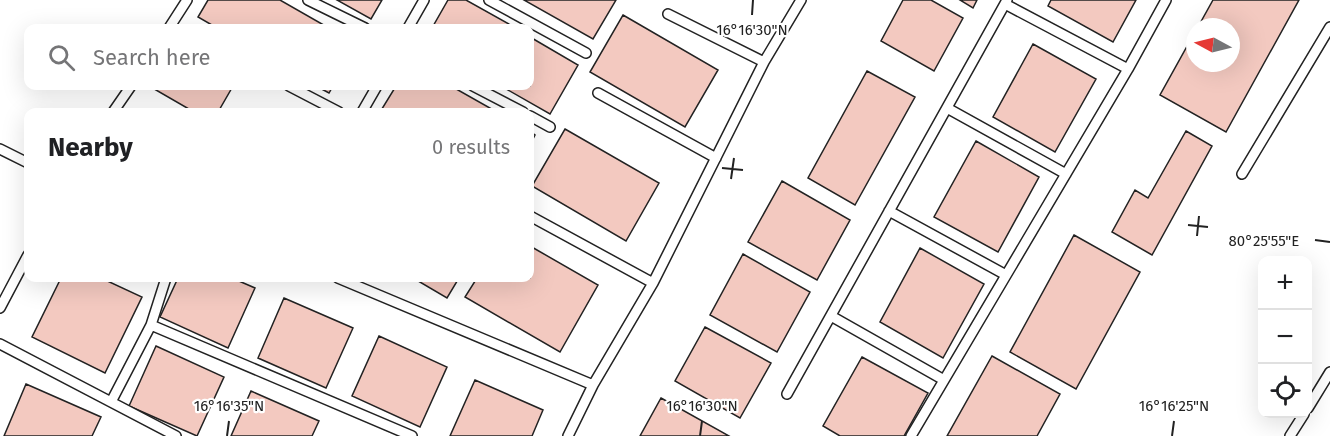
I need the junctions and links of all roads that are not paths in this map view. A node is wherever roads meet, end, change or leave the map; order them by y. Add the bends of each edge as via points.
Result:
1 (187, 0) edge
2 (308, 0) edge
3 (424, 0) edge
4 (489, 0) edge
5 (801, 0) edge
6 (1166, 0) edge
7 (1006, 2) edge
8 (668, 14) dead end
9 (172, 24) edge
10 (357, 24) edge
11 (410, 24) edge
12 (533, 24) edge
13 (534, 25) edge
14 (1330, 27) edge
15 (586, 53) dead end
16 (764, 62) junction
17 (1128, 69) junction
18 (128, 90) edge
19 (297, 90) edge
20 (375, 90) edge
21 (481, 90) edge
22 (598, 93) dead end
23 (116, 108) edge
24 (331, 108) edge
25 (364, 108) edge
26 (515, 108) edge
27 (947, 108) junction
28 (534, 118) edge
29 (550, 127) dead end
30 (0, 148) edge
31 (716, 158) junction
32 (24, 161) edge
33 (1066, 174) junction
34 (1242, 174) dead end
35 (889, 211) junction
36 (534, 218) edge
37 (24, 263) edge
38 (1006, 275) junction
39 (165, 282) edge
40 (348, 282) edge
41 (653, 283) junction
42 (0, 308) edge
43 (831, 316) junction
44 (151, 325) junction
45 (0, 344) edge
46 (1330, 372) edge
47 (944, 380) junction
48 (593, 385) junction
49 (787, 394) dead end
50 (1312, 401) edge
51 (111, 402) junction
52 (1301, 418) edge
53 (176, 436) edge
54 (412, 436) edge
55 (568, 436) edge
56 (911, 436) edge
57 (1290, 436) edge

1 - 9 lane
2 - 10 lane
3 - 11 lane
4 - 12 lane
5 - 16 lane
6 - 17 lane
7 - 17 lane
7 - 27 lane
8 - 16 lane
13 - 15 lane
14 - 34 lane
16 - 31 lane
17 - 33 lane
18 - 23 lane
19 - 24 lane
20 - 25 lane
21 - 26 lane
22 - 31 lane
27 - 33 lane
27 - 35 lane
28 - 29 lane
30 - 32 lane
31 - 41 lane
33 - 38 lane
35 - 38 lane
35 - 43 lane
36 - 41 lane
37 - 42 lane
38 - 47 lane
39 - 44 lane
40 - 48 lane
41 - 48 lane
43 - 47 lane
43 - 49 lane
44 - 51 lane
44 - 54 lane
45 - 51 lane
46 - 50 lane
47 - 56 lane
48 - 55 lane
51 - 53 lane
52 - 57 lane

